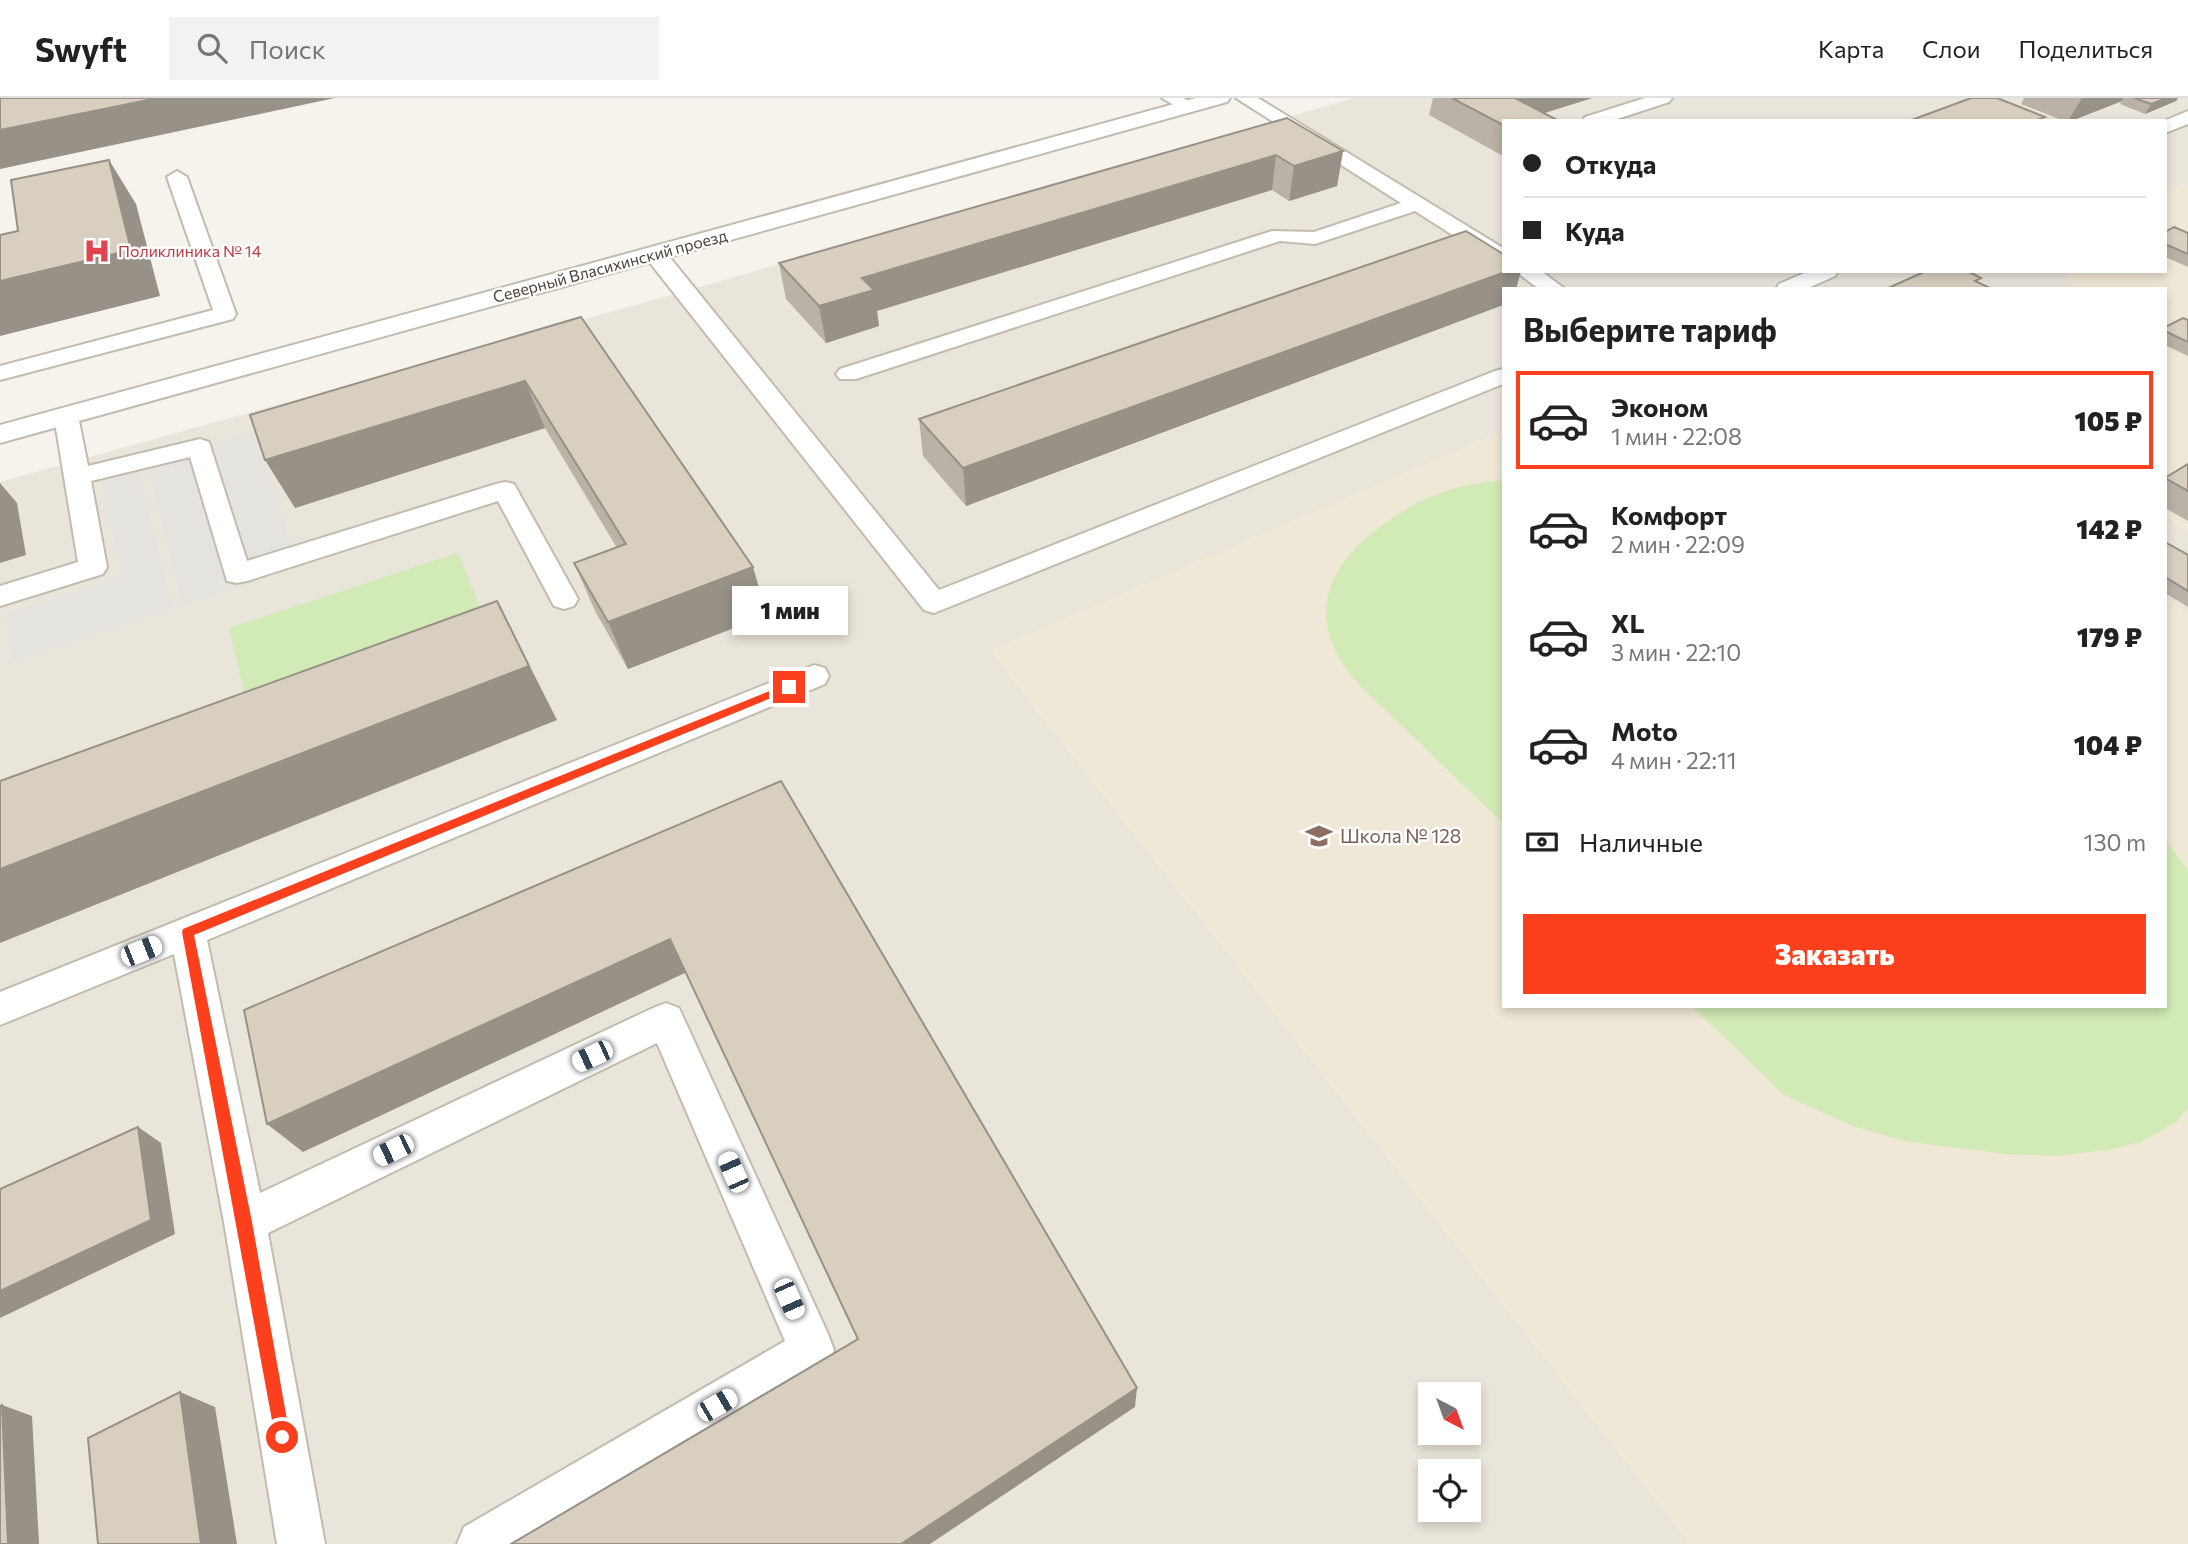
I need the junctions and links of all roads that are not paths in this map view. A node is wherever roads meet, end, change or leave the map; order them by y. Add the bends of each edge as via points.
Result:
1 (1220, 98) edge
2 (1245, 98) edge
3 (1663, 98) edge
4 (1179, 103) edge
5 (1598, 119) edge
6 (177, 177) dead end
7 (1418, 204) junction
8 (655, 254) junction
9 (1502, 256) edge
10 (1529, 273) edge
11 (1823, 273) edge
12 (1551, 287) edge
13 (1792, 287) edge
14 (0, 373) edge
15 (848, 374) dead end
16 (1502, 376) edge
17 (66, 416) junction
18 (0, 434) edge
19 (77, 476) junction
20 (0, 596) edge
21 (564, 599) dead end
22 (814, 677) dead end
23 (188, 932) junction
24 (0, 1009) edge
25 (245, 1222) junction
26 (301, 1544) edge
27 (481, 1544) edge

1 - 4 street, Северный Власихинский проезд
2 - 7 lane
3 - 5 lane
4 - 8 street, Северный Власихинский проезд
6 - 14 lane via 225,314
7 - 9 lane
7 - 15 lane via 1315,238 1279,235
8 - 16 lane via 934,603
8 - 17 street, Северный Власихинский проезд
10 - 12 lane
11 - 13 lane
17 - 18 street, Северный Власихинский проезд
17 - 19 lane
19 - 20 lane via 93,567
19 - 21 lane via 200,447 237,574 505,490
22 - 23 lane
23 - 24 lane
23 - 25 lane
25 - 26 lane
25 - 27 lane via 666,1020 812,1350

